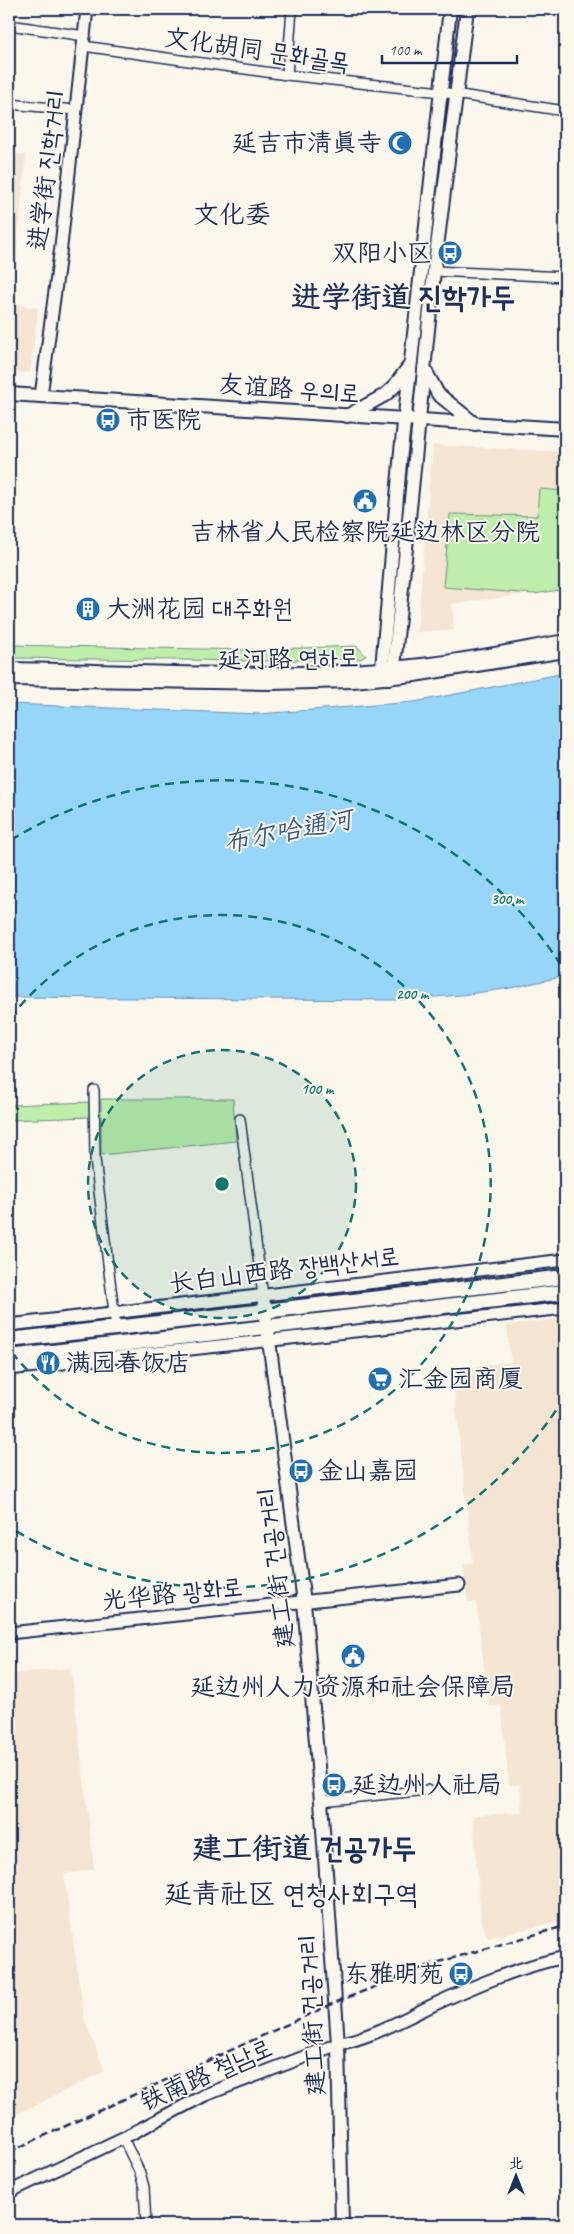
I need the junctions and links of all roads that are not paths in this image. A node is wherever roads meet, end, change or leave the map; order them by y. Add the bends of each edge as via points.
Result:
1 (87, 9) edge
2 (292, 9) edge
3 (450, 9) edge
4 (467, 9) edge
5 (9, 26) edge
6 (84, 41) junction
7 (287, 75) junction
8 (441, 92) junction
9 (456, 96) junction
10 (9, 104) edge
11 (76, 110) junction
12 (565, 112) edge
13 (434, 271) junction
14 (565, 277) edge
15 (410, 365) junction
16 (424, 368) junction
17 (9, 394) edge
18 (41, 396) junction
19 (346, 416) junction
20 (404, 420) junction
21 (418, 421) junction
22 (475, 424) junction
23 (565, 428) edge
24 (565, 641) edge
25 (565, 651) edge
26 (9, 669) edge
27 (388, 671) junction
28 (9, 679) edge
29 (94, 1090) dead end
30 (240, 1119) dead end
31 (565, 1260) edge
32 (565, 1277) edge
33 (565, 1292) edge
34 (263, 1296) junction
35 (565, 1308) edge
36 (266, 1312) junction
37 (114, 1313) junction
38 (9, 1326) edge
39 (116, 1328) junction
40 (269, 1334) junction
41 (9, 1340) edge
42 (9, 1357) edge
43 (9, 1369) edge
44 (459, 1585) dead end
45 (304, 1602) junction
46 (9, 1633) edge
47 (427, 1790) dead end
48 (321, 1801) junction
49 (565, 1957) edge
50 (338, 2044) junction
51 (124, 2138) junction
52 (9, 2192) edge
53 (146, 2225) edge
54 (342, 2225) edge

1 - 6 street, 进学街 진학거리
2 - 7 street
3 - 8 main road
4 - 9 main road
5 - 6 street, 文化胡同 문화골목
6 - 7 street, 文化胡同 문화골목
6 - 11 street, 进学街 진학거리
7 - 8 street, 文化胡同 문화골목
8 - 9 street, 文化胡同 문화골목
8 - 15 main road
9 - 12 street, 文化胡同 문화골목
9 - 13 main road
10 - 11 street
11 - 18 street, 进学街 진학거리
13 - 14 street
13 - 16 main road
15 - 19 main road via 385,395
15 - 20 main road
16 - 21 main road
16 - 22 main road via 438,394
17 - 18 main road, 友谊路 우의로
18 - 19 main road, 友谊路 우의로
19 - 20 main road, 友谊路 우의로
20 - 21 main road, 友谊路 우의로
20 - 27 main road
21 - 22 main road, 友谊路 우의로
21 - 27 main road
22 - 23 main road, 友谊路 우의로
24 - 27 main road, 延河路 연하로
25 - 27 main road, 延河路 연하로
26 - 27 main road, 延河路 연하로 via 261,673
27 - 28 main road, 延河路 연하로 via 271,684
29 - 37 street via 95,1159
30 - 34 street
31 - 34 street, 长白山西路 장백산서로
32 - 36 main road, 长白山西路 장백산서로
33 - 40 main road
34 - 36 main road, 建工街 건공거리
34 - 37 street, 长白山西路 장백산서로
35 - 40 street
36 - 39 main road, 长白山西路 장백산서로
36 - 40 main road, 建工街 건공거리
37 - 38 street, 长白山西路 장백산서로
37 - 39 street
39 - 41 main road, 长白山西路 장백산서로
40 - 42 main road
40 - 43 street
40 - 45 main road, 建工街 건공거리
44 - 45 street, 光华路 광화로
45 - 46 street, 光华路 광화로
45 - 48 main road, 建工街 건공거리
47 - 48 street
48 - 50 main road, 建工街 건공거리
49 - 50 street, 铁南路 철남로 via 474,1986 361,2039
50 - 51 street, 铁南路 철남로 via 205,2095
50 - 54 main road, 建工街 건공거리
51 - 52 street, 铁南路 철남로
51 - 53 street via 144,2187

